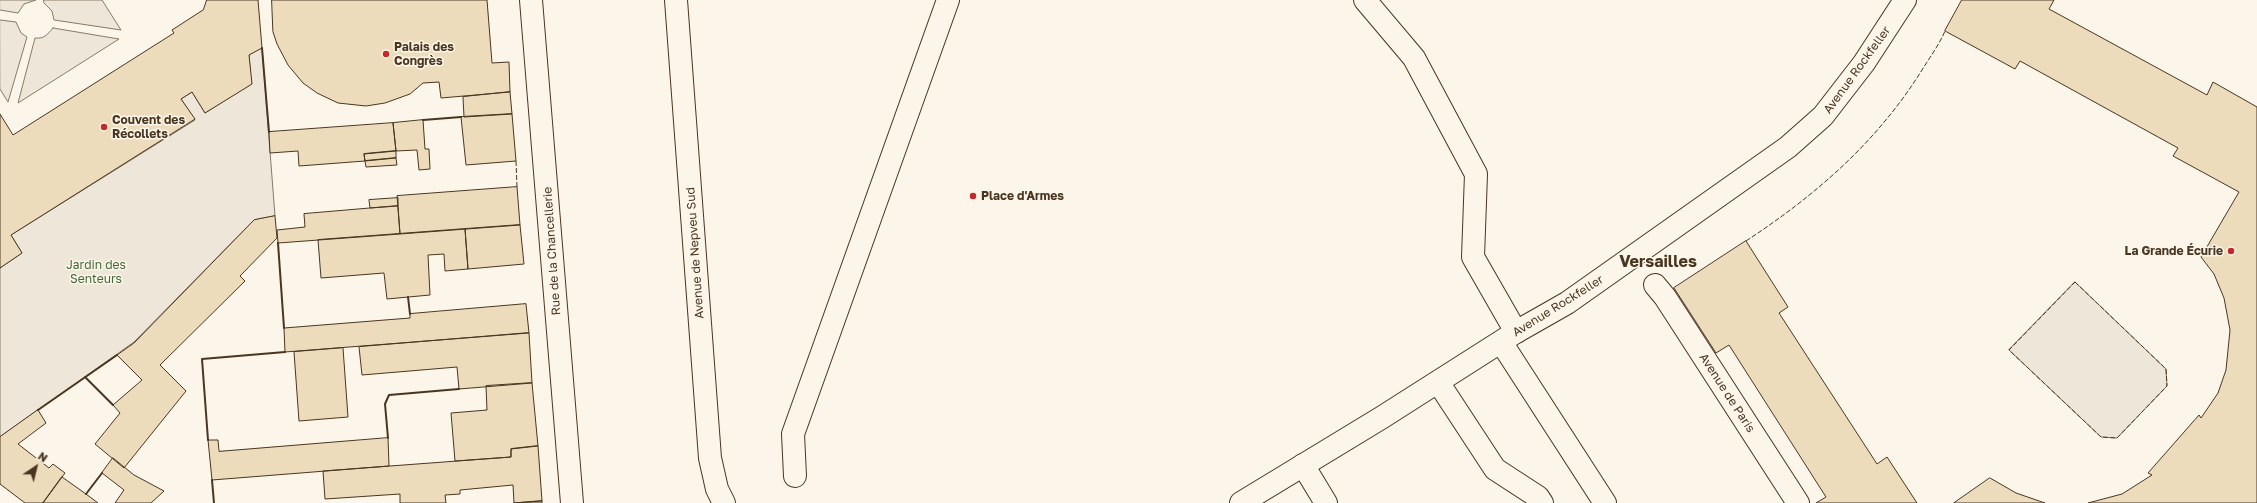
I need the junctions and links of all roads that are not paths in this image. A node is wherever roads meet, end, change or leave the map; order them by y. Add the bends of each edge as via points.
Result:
1 (532, 0) edge
2 (676, 0) edge
3 (948, 0) edge
4 (1365, 0) edge
5 (1905, 0) edge
6 (1655, 285) dead end
7 (1508, 337) junction
8 (1438, 382) junction
9 (1303, 465) junction
10 (795, 476) dead end
11 (717, 498) edge
12 (572, 503) edge
13 (1241, 503) edge
14 (1326, 503) edge
15 (1542, 503) edge
16 (1605, 503) edge
17 (1798, 503) edge

1 - 12 main road, Rue de la Chancellerie
2 - 11 main road, Avenue de Nepveu Sud via 710,458
3 - 10 main road via 793,434
4 - 7 main road via 1414,58 1476,174 1473,257
5 - 7 main road, Avenue Rockfeller via 1864,63 1823,116 1788,147 1584,292
6 - 17 main road, Avenue de Paris
7 - 8 main road, Avenue Rockfeller
7 - 16 main road
8 - 9 main road, Avenue Rockfeller
8 - 15 main road via 1495,469 1538,497
9 - 13 main road, Avenue Rockfeller
9 - 14 main road

